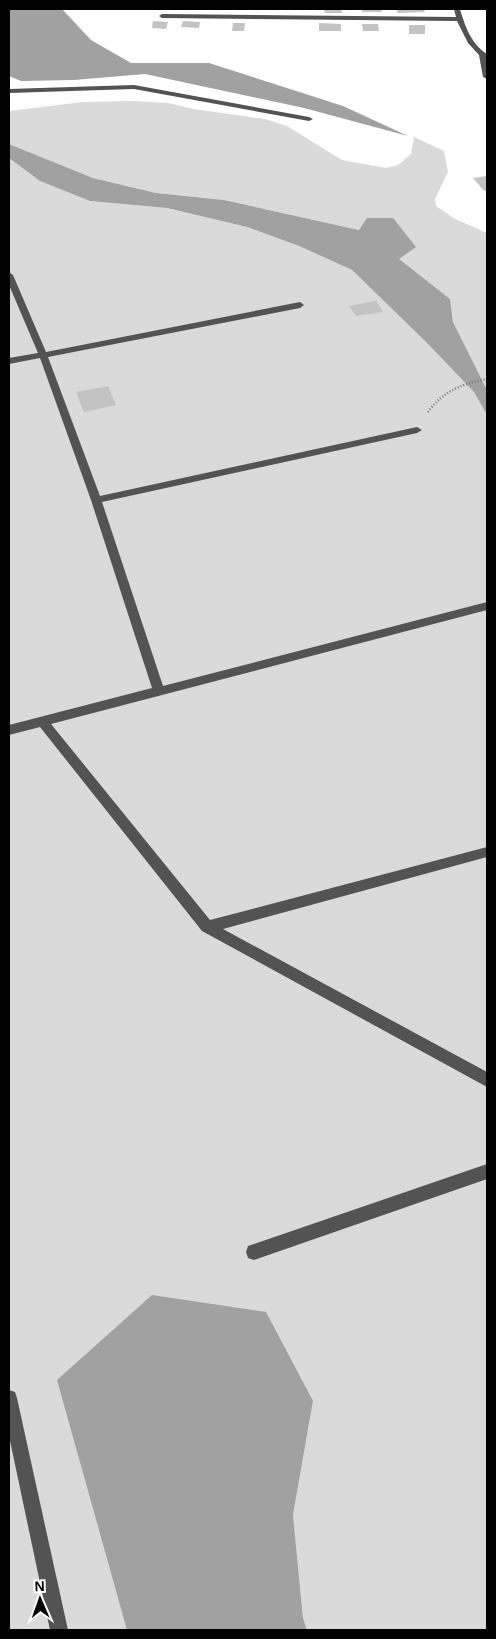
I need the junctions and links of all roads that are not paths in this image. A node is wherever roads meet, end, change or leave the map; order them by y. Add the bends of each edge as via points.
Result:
1 (457, 9) edge
2 (162, 16) dead end
3 (459, 19) junction
4 (485, 55) edge
5 (487, 78) edge
6 (9, 91) edge
7 (309, 119) dead end
8 (9, 275) edge
9 (300, 305) dead end
10 (42, 354) junction
11 (9, 361) edge
12 (417, 430) road end
13 (96, 500) junction
14 (487, 606) edge
15 (159, 692) junction
16 (42, 721) junction
17 (9, 730) edge
18 (487, 852) edge
19 (207, 927) junction
20 (487, 1080) edge
21 (487, 1171) edge
22 (254, 1252) dead end
23 (9, 1398) edge
24 (59, 1630) edge

1 - 3 street
2 - 3 street
3 - 4 street via 478,52
4 - 5 street
6 - 7 street via 134,87
8 - 10 street
9 - 10 street
10 - 11 street
10 - 13 street
12 - 13 street
13 - 15 street
14 - 15 street
15 - 16 street
16 - 17 street
16 - 19 street
18 - 19 street
19 - 20 street
21 - 22 street
23 - 24 street

